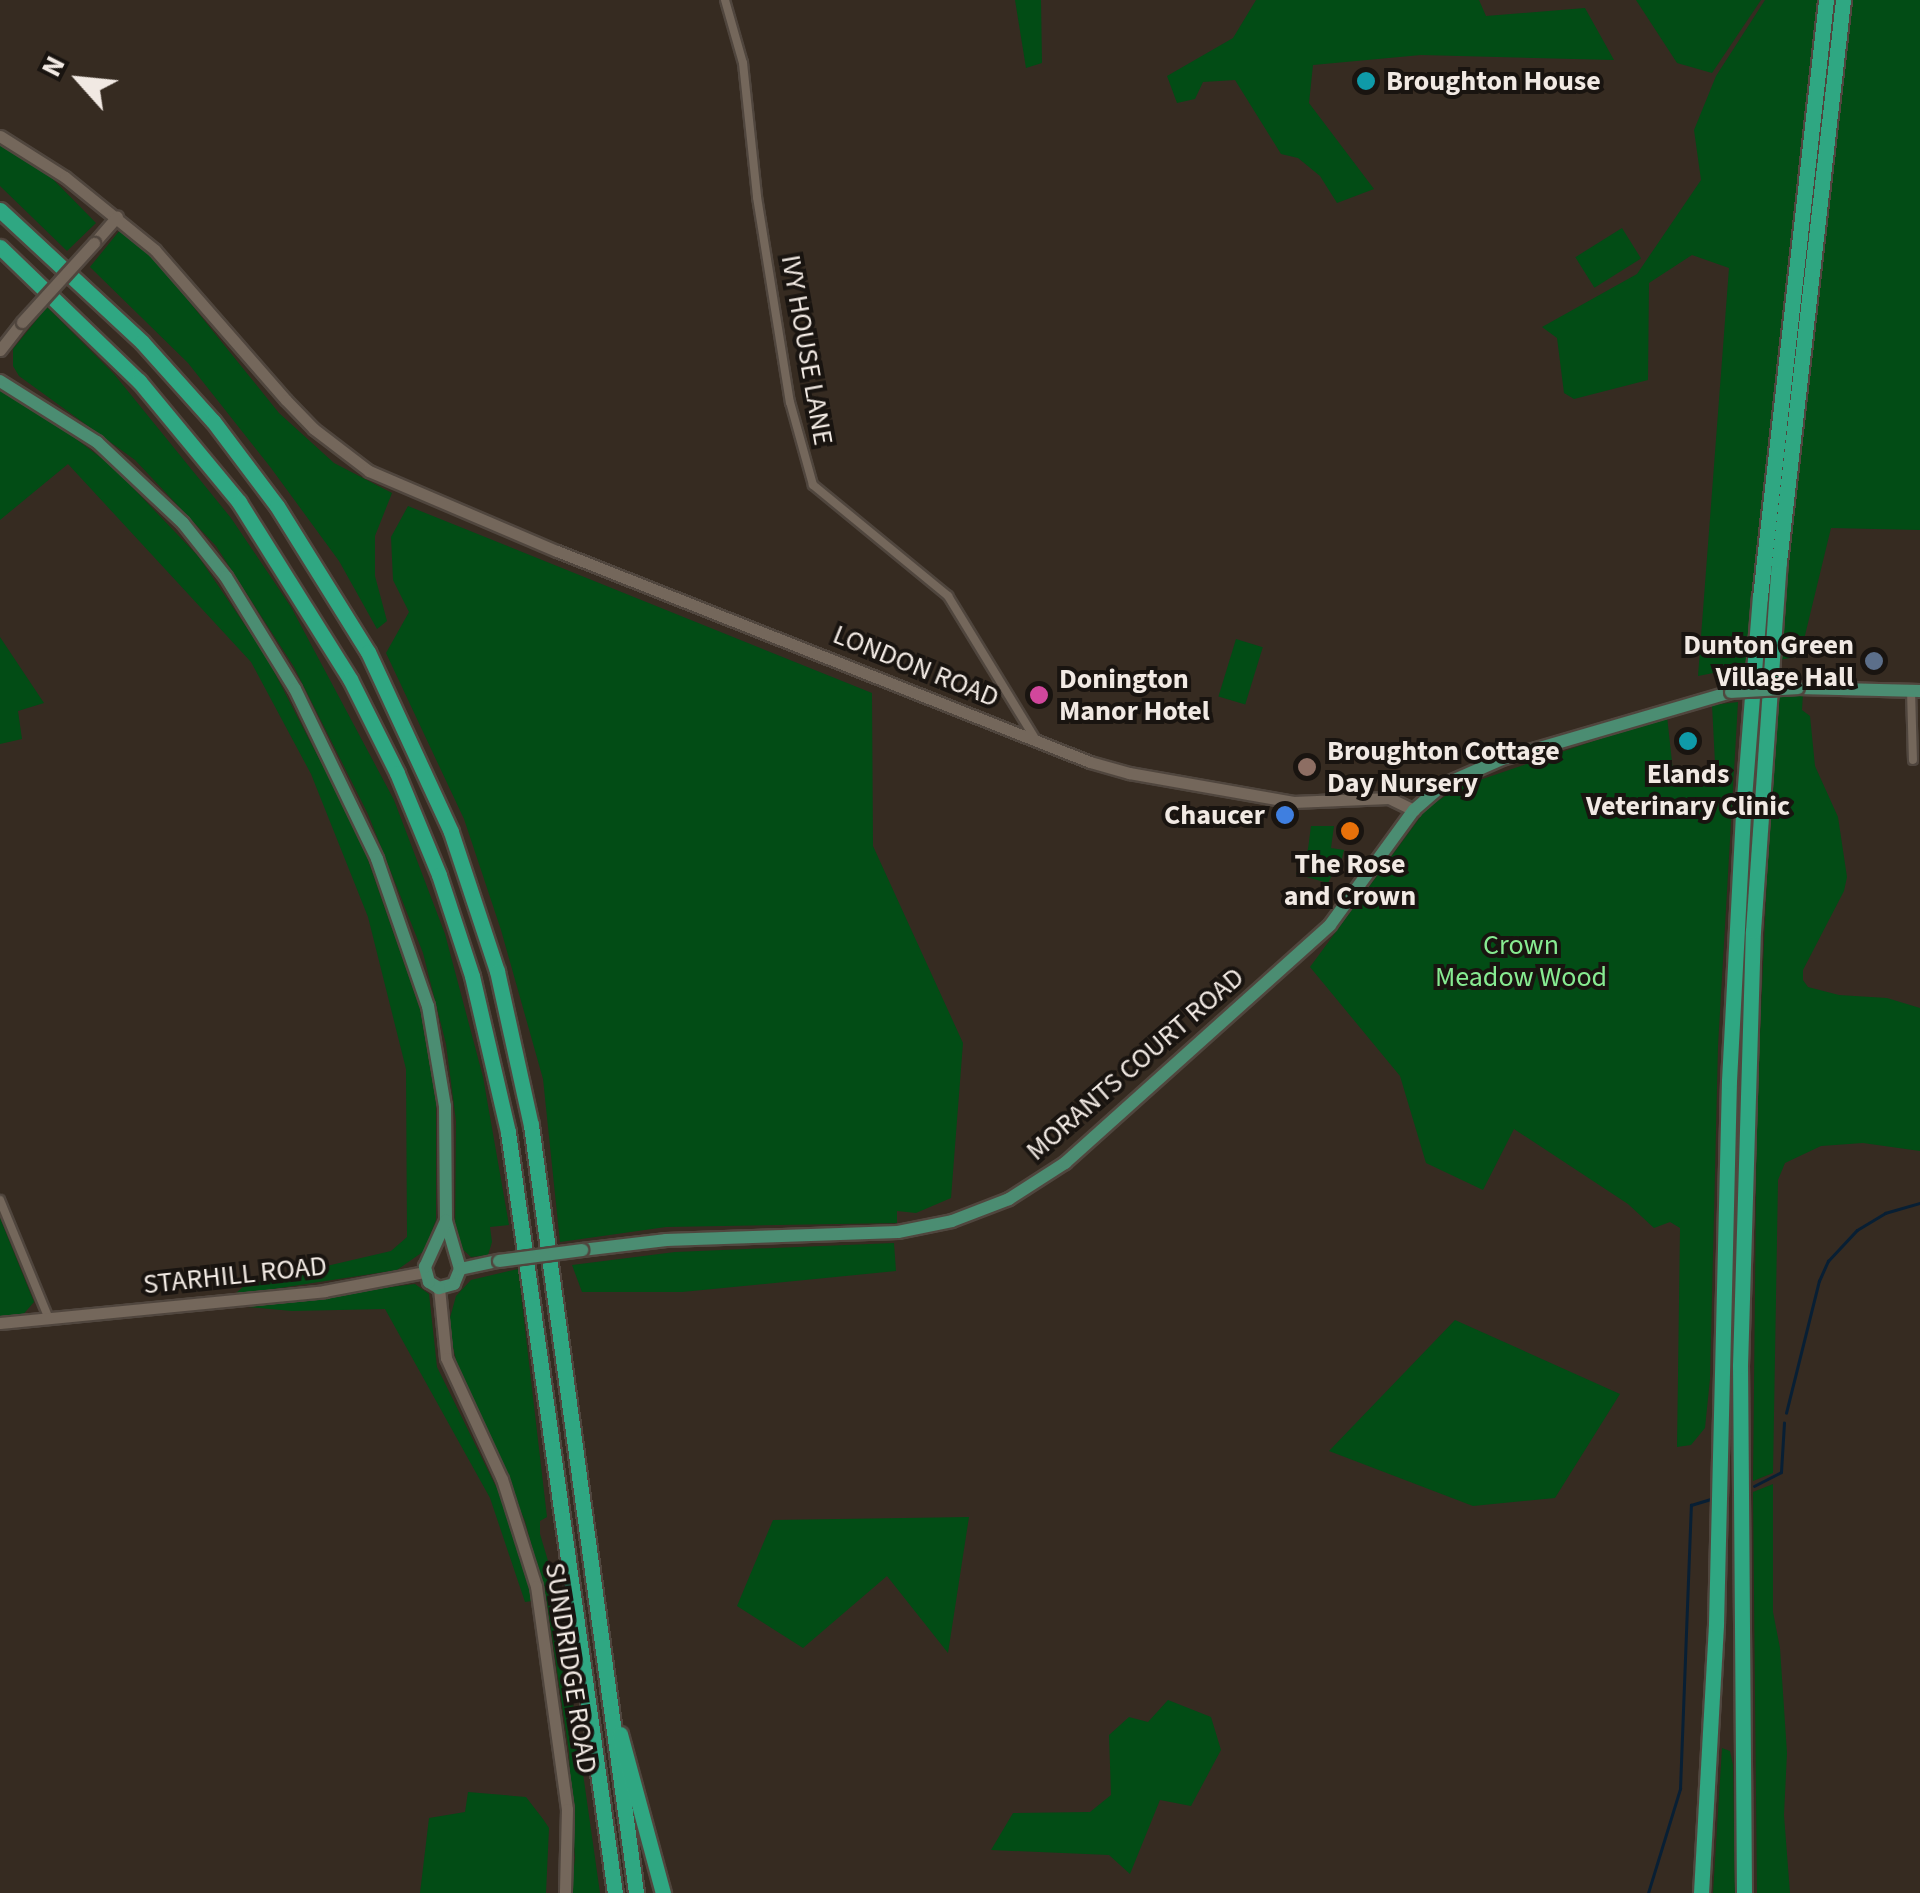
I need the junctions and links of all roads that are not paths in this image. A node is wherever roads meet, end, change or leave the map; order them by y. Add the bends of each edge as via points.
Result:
1 (725, 0) edge
2 (1826, 0) edge
3 (1842, 0) edge
4 (0, 136) edge
5 (0, 210) edge
6 (117, 217) junction
7 (0, 248) edge
8 (5, 331) edge
9 (0, 350) edge
10 (0, 381) edge
11 (1916, 691) edge
12 (1036, 740) junction
13 (1914, 760) dead end
14 (1414, 810) junction
15 (0, 1200) edge
16 (446, 1221) junction
17 (457, 1263) junction
18 (427, 1265) junction
19 (439, 1288) junction
20 (49, 1319) junction
21 (0, 1324) edge
22 (611, 1696) junction
23 (565, 1893) edge
24 (616, 1893) edge
25 (636, 1893) edge
26 (663, 1893) edge
27 (1701, 1893) edge
28 (1744, 1893) edge

1 - 12 street, IVY HOUSE LANE via 744,62 757,196 790,402 813,486 948,596
2 - 27 highway via 1746,757
3 - 28 highway via 1779,562 1753,931 1740,1349
4 - 6 street, LONDON ROAD
5 - 22 highway via 142,342 245,462 345,612 436,795 486,932 524,1088
6 - 8 street, bridge via 22,322
6 - 12 street, LONDON ROAD via 314,429 370,471
7 - 24 highway via 139,381 269,545 374,725 439,875 472,976 508,1132
8 - 9 street
10 - 16 main road via 97,442 184,522 296,689 377,860 428,1006 446,1106
11 - 13 street
11 - 14 main road, bridge via 1731,692 1479,768 1443,785
12 - 14 street, LONDON ROAD via 1129,773 1292,802 1389,798
14 - 17 main road, MORANTS COURT ROAD, bridge via 1330,926 1064,1163 1009,1198 952,1222 898,1232 666,1240
15 - 20 street
16 - 17 main road
16 - 18 main road
17 - 18 main road via 444,1253
17 - 19 main road via 454,1284
18 - 19 main road via 429,1282
18 - 20 street, STARHILL ROAD via 324,1291
19 - 23 street, SUNDRIDGE ROAD via 446,1358 502,1479 539,1601 567,1809
20 - 21 street, STARHILL ROAD
22 - 25 highway
22 - 26 highway

